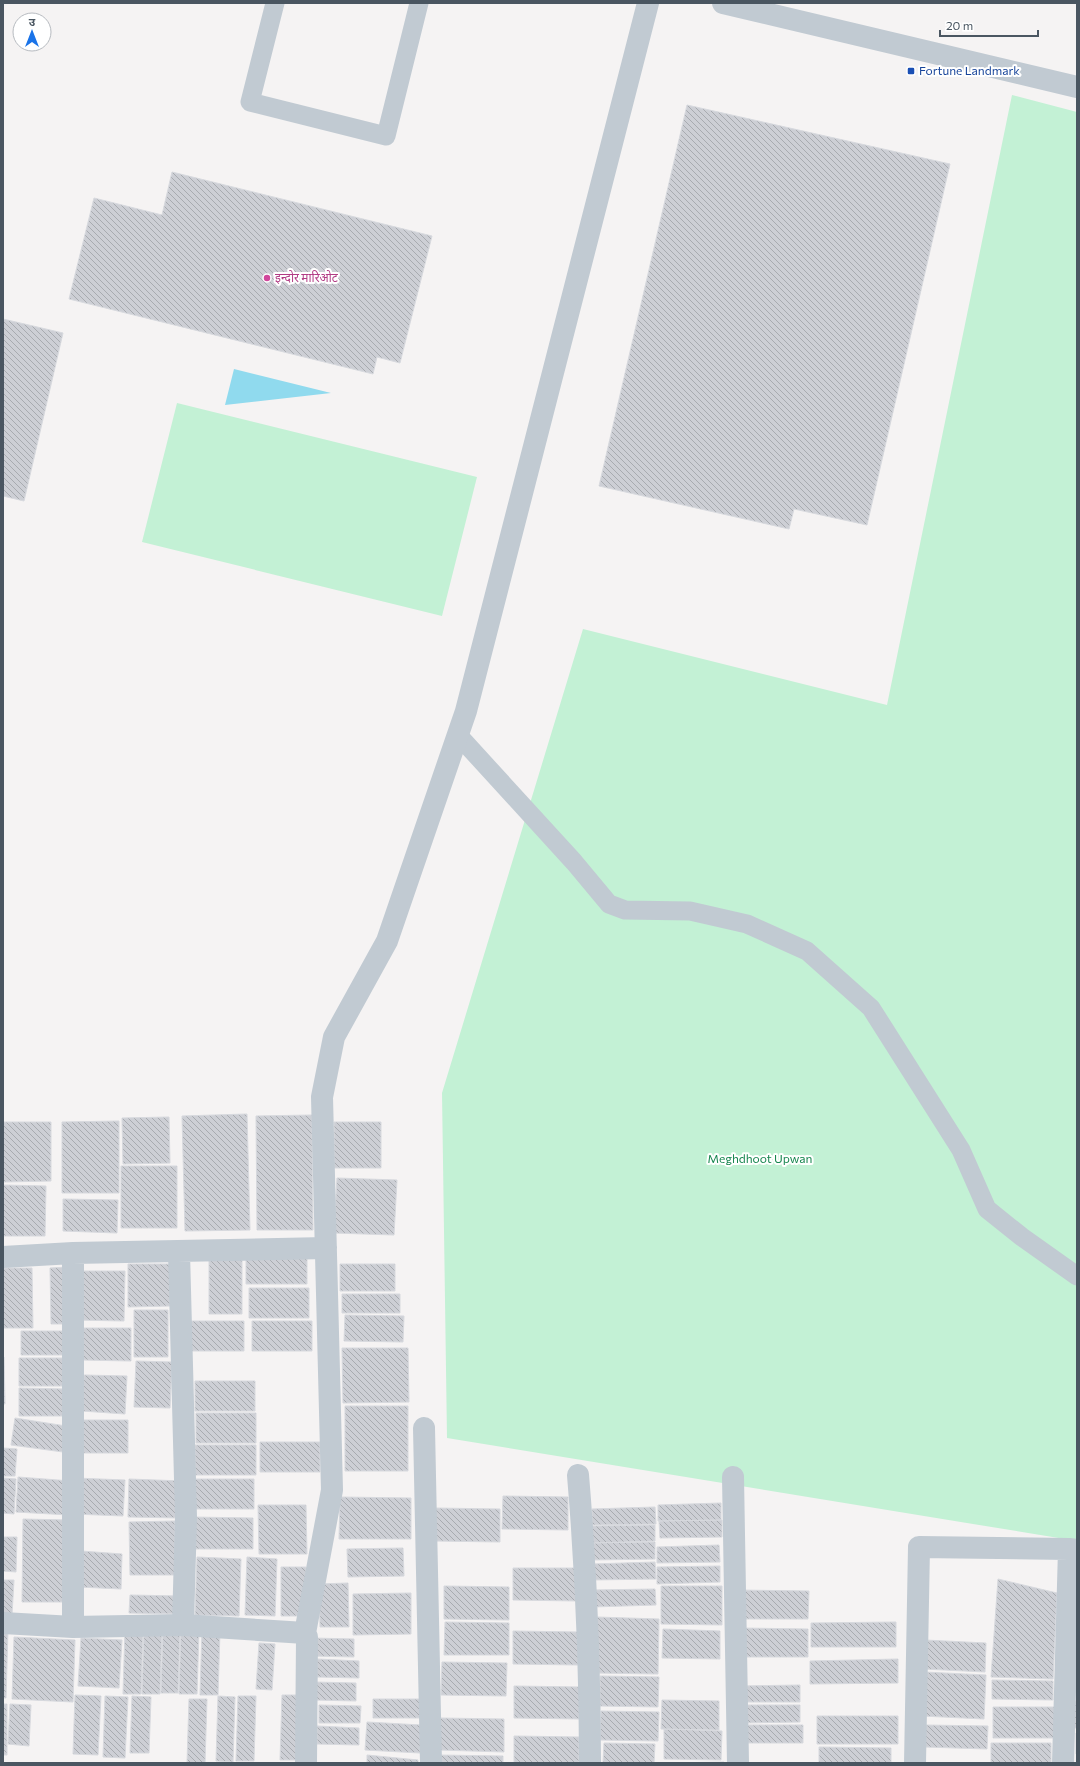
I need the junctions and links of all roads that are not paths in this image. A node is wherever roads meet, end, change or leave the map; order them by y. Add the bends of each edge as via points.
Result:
1 (274, 3) edge
2 (419, 3) edge
3 (648, 3) edge
4 (723, 3) edge
5 (1077, 87) edge
6 (458, 735) junction
7 (326, 1248) junction
8 (179, 1252) junction
9 (73, 1253) junction
10 (3, 1257) edge
11 (1077, 1276) edge
12 (424, 1428) dead end
13 (578, 1475) dead end
14 (733, 1477) dead end
15 (1073, 1550) edge
16 (3, 1623) edge
17 (183, 1624) junction
18 (73, 1627) junction
19 (305, 1633) junction
20 (306, 1763) edge
21 (431, 1763) edge
22 (590, 1763) edge
23 (738, 1763) edge
24 (915, 1763) edge
25 (1063, 1763) edge

1 - 2 lane via 250,102 386,136
3 - 6 street
4 - 5 street
6 - 7 street via 386,941 334,1037 322,1097
6 - 11 lane via 574,862 608,904 625,910 690,911 747,924 807,951 871,1008 962,1150 987,1208 1022,1237
7 - 8 street
7 - 19 street via 332,1490
8 - 9 street
8 - 17 street via 186,1517
9 - 10 street
9 - 18 street
12 - 21 street
13 - 22 street via 585,1555
14 - 23 street
15 - 24 street via 919,1547
15 - 25 street
16 - 18 street
17 - 18 street
17 - 19 street
19 - 20 street

